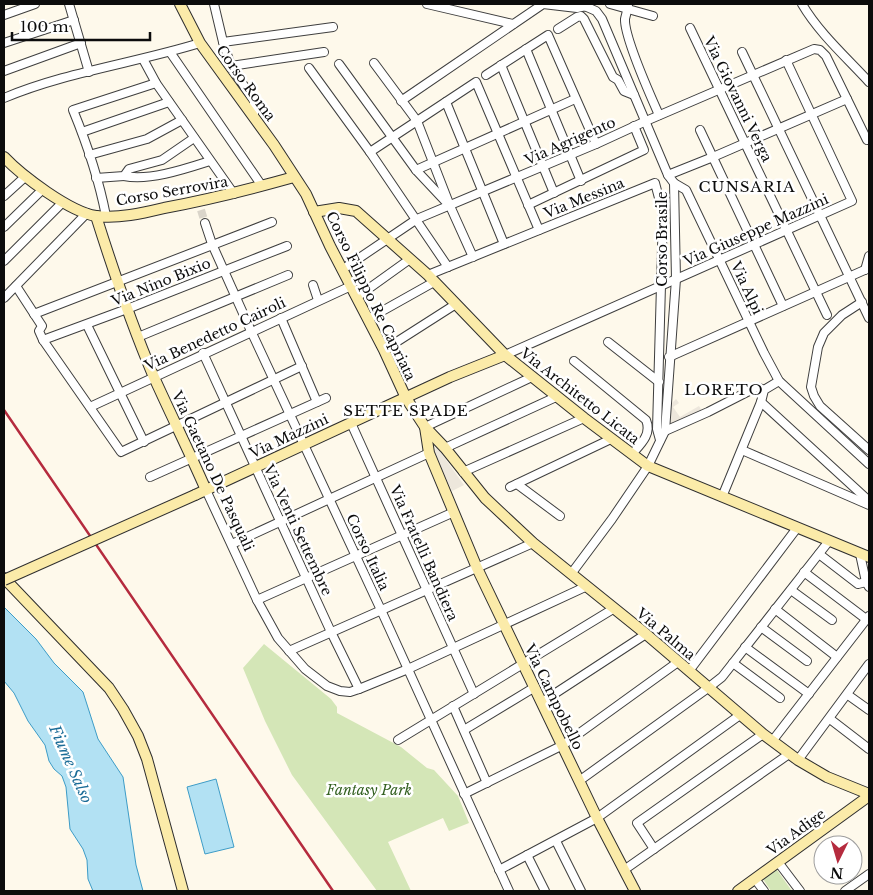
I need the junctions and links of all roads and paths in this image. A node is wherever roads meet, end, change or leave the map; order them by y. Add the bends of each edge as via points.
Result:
1 (35, 4) edge
2 (69, 4) edge
3 (180, 4) edge
4 (214, 4) edge
5 (427, 4) edge
6 (610, 4) edge
7 (802, 4) edge
8 (583, 5) edge
9 (628, 6) edge
10 (4, 15) edge
11 (653, 16) dead end
12 (74, 20) junction
13 (513, 24) junction
14 (333, 27) dead end
15 (690, 28) dead end
16 (558, 29) dead end
17 (223, 42) junction
18 (4, 43) edge
19 (81, 43) junction
20 (200, 43) junction
21 (526, 49) junction
22 (170, 52) junction
23 (324, 52) dead end
24 (742, 52) dead end
25 (142, 60) junction
26 (786, 60) junction
27 (374, 63) dead end
28 (339, 64) dead end
29 (501, 65) junction
30 (231, 66) junction
31 (309, 68) dead end
32 (4, 71) edge
33 (89, 72) junction
34 (752, 74) junction
35 (486, 75) dead end
36 (869, 82) edge
37 (156, 83) junction
38 (720, 89) junction
39 (634, 95) junction
40 (4, 98) edge
41 (576, 99) junction
42 (847, 99) junction
43 (401, 101) junction
44 (169, 102) junction
45 (446, 102) junction
46 (551, 110) junction
47 (812, 114) junction
48 (659, 115) junction
49 (254, 118) junction
50 (182, 120) junction
51 (417, 121) junction
52 (646, 121) junction
53 (524, 122) junction
54 (634, 126) junction
55 (778, 129) junction
56 (700, 130) dead end
57 (82, 132) junction
58 (497, 134) junction
59 (393, 137) junction
60 (194, 138) junction
61 (866, 140) dead end
62 (746, 143) junction
63 (596, 144) junction
64 (464, 149) junction
65 (370, 152) junction
66 (89, 155) junction
67 (571, 155) junction
68 (713, 157) junction
69 (5, 161) edge
70 (210, 161) junction
71 (433, 163) junction
72 (543, 166) junction
73 (416, 170) junction
74 (668, 175) junction
75 (26, 176) junction
76 (124, 176) junction
77 (294, 176) junction
78 (96, 178) junction
79 (516, 178) junction
80 (581, 180) junction
81 (674, 183) junction
82 (262, 186) junction
83 (43, 189) junction
84 (482, 192) junction
85 (554, 193) junction
86 (234, 194) junction
87 (4, 196) edge
88 (63, 202) junction
89 (528, 205) junction
90 (450, 206) junction
91 (314, 212) junction
92 (96, 215) junction
93 (820, 215) junction
94 (417, 219) junction
95 (272, 222) dead end
96 (205, 223) tunnel mouth
97 (4, 227) edge
98 (539, 230) junction
99 (787, 230) junction
100 (389, 239) junction
101 (212, 244) junction
102 (504, 244) junction
103 (754, 244) junction
104 (286, 246) dead end
105 (473, 256) junction
106 (869, 256) edge
107 (410, 259) junction
108 (719, 259) junction
109 (4, 261) edge
110 (448, 267) junction
111 (343, 269) junction
112 (867, 269) edge
113 (224, 270) junction
114 (288, 275) dead end
115 (850, 277) junction
116 (431, 279) junction
117 (676, 279) junction
118 (117, 281) junction
119 (313, 285) dead end
120 (662, 285) junction
121 (16, 286) junction
122 (351, 286) junction
123 (816, 292) junction
124 (357, 297) junction
125 (4, 298) edge
126 (236, 298) junction
127 (318, 300) junction
128 (862, 302) junction
129 (456, 304) junction
130 (783, 306) junction
131 (127, 309) junction
132 (34, 314) junction
133 (827, 315) dead end
134 (281, 318) junction
135 (869, 318) edge
136 (368, 319) junction
137 (749, 321) junction
138 (87, 325) junction
139 (251, 331) junction
140 (138, 337) junction
141 (43, 340) junction
142 (608, 342) dead end
143 (384, 350) junction
144 (203, 353) junction
145 (505, 355) junction
146 (669, 357) junction
147 (574, 361) dead end
148 (302, 366) junction
149 (154, 376) junction
150 (532, 377) junction
151 (274, 379) junction
152 (779, 381) junction
153 (659, 382) junction
154 (764, 390) junction
155 (120, 392) junction
156 (556, 397) junction
157 (326, 398) dead end
158 (406, 398) junction
159 (226, 402) junction
160 (316, 402) junction
161 (761, 402) junction
162 (90, 407) junction
163 (290, 414) junction
164 (584, 418) junction
165 (351, 423) junction
166 (177, 426) junction
167 (425, 427) junction
168 (665, 431) junction
169 (241, 436) junction
170 (611, 439) junction
171 (660, 440) junction
172 (144, 442) junction
173 (304, 445) junction
174 (446, 448) junction
175 (742, 450) junction
176 (869, 450) edge
177 (429, 453) junction
178 (632, 454) junction
179 (192, 458) junction
180 (869, 464) edge
181 (648, 466) junction
182 (256, 467) junction
183 (463, 472) junction
184 (150, 477) dead end
185 (376, 478) junction
186 (206, 490) junction
187 (722, 497) junction
188 (330, 499) junction
189 (869, 503) edge
190 (454, 512) junction
191 (560, 516) dead end
192 (281, 522) junction
193 (797, 528) junction
194 (402, 536) junction
195 (829, 541) junction
196 (533, 543) junction
197 (232, 544) junction
198 (819, 554) junction
199 (865, 555) edge
200 (356, 557) junction
201 (477, 568) junction
202 (804, 572) junction
203 (571, 574) junction
204 (4, 579) edge
205 (307, 579) junction
206 (868, 585) edge
207 (585, 587) junction
208 (427, 590) junction
209 (791, 590) junction
210 (257, 600) junction
211 (613, 608) junction
212 (775, 609) junction
213 (381, 610) junction
214 (868, 618) edge
215 (832, 620) dead end
216 (504, 625) junction
217 (762, 626) junction
218 (332, 632) junction
219 (646, 634) junction
220 (745, 647) junction
221 (453, 648) junction
222 (289, 651) junction
223 (837, 657) junction
224 (807, 661) dead end
225 (678, 662) junction
226 (523, 663) junction
227 (733, 663) junction
228 (868, 668) edge
229 (408, 669) junction
230 (689, 671) junction
231 (535, 687) junction
232 (708, 688) junction
233 (360, 690) junction
234 (474, 694) junction
235 (809, 694) junction
236 (848, 695) junction
237 (780, 698) dead end
238 (542, 702) junction
239 (454, 706) junction
240 (869, 710) edge
241 (740, 715) junction
242 (830, 719) junction
243 (430, 720) junction
244 (464, 730) junction
245 (763, 734) junction
246 (398, 740) dead end
247 (773, 740) junction
248 (562, 745) junction
249 (869, 749) edge
250 (789, 754) junction
251 (798, 760) junction
252 (579, 780) junction
253 (487, 783) junction
254 (464, 794) junction
255 (869, 795) edge
256 (597, 818) junction
257 (556, 841) junction
258 (654, 849) junction
259 (527, 855) junction
260 (778, 862) junction
261 (498, 870) junction
262 (624, 870) junction
263 (869, 874) edge
264 (755, 879) junction
265 (183, 891) edge
266 (508, 891) edge
267 (545, 891) edge
268 (582, 891) edge
269 (635, 891) edge
270 (738, 891) edge
271 (764, 891) edge
272 (800, 891) edge
273 (845, 891) edge

1 - 10 street
2 - 12 street
3 - 20 main road, Corso Roma
4 - 17 street
5 - 13 street
6 - 9 street
7 - 36 street
8 - 13 street via 577,8 543,4
8 - 39 street, Corso Brasile via 596,11 602,19
9 - 11 street
9 - 48 street via 625,20 633,51
12 - 18 street
12 - 19 street
13 - 43 street
14 - 17 street
15 - 38 street, Via Giovanni Verga
16 - 39 street via 581,16 613,77 624,91
17 - 30 street
19 - 32 street
19 - 33 street
20 - 22 street
20 - 49 main road, Corso Roma
21 - 29 street
21 - 41 street via 548,35
21 - 46 street
22 - 25 street
22 - 82 street
23 - 30 street
24 - 34 street
25 - 33 street
25 - 37 street
26 - 34 street, Via Agrigento
26 - 42 street, Via Agrigento via 814,49 820,50
26 - 47 street
27 - 43 street
28 - 59 street
29 - 35 street
29 - 53 street
30 - 49 street via 254,101
31 - 65 street
33 - 40 street
34 - 38 street, Via Agrigento
34 - 55 street
37 - 44 street
37 - 57 street via 72,110
38 - 48 street, Via Agrigento
38 - 62 street, Via Giovanni Verga
39 - 52 street, Corso Brasile
41 - 46 street
41 - 63 street
42 - 47 street
42 - 61 street
43 - 51 street
44 - 50 street
44 - 57 street
45 - 51 street
45 - 58 street via 476,82
45 - 64 street
46 - 53 street
46 - 67 street
47 - 55 street
47 - 93 street, Via Giuseppe Mazzini via 852,201
48 - 52 street, Via Agrigento
49 - 77 main road, Corso Roma
50 - 60 street
50 - 66 street via 148,139
51 - 59 street
51 - 71 street
52 - 54 street, Via Agrigento
52 - 74 street, Corso Brasile
53 - 58 street
53 - 72 street
54 - 63 street, Via Agrigento
54 - 80 street via 644,150
55 - 62 street
55 - 93 street
56 - 68 street
57 - 66 street
58 - 64 street
58 - 79 street
59 - 65 street
59 - 73 street
60 - 70 street
60 - 76 street via 162,160 129,169
62 - 68 street
62 - 99 street, Via Giovanni Verga
63 - 67 street, Via Agrigento
64 - 71 street
64 - 84 street
65 - 94 street
66 - 78 street
67 - 72 street, Via Agrigento
67 - 80 street
68 - 74 street
68 - 103 street
69 - 75 main road, Corso Serrovira
70 - 76 street via 137,178
70 - 86 street
71 - 73 street
71 - 90 street
72 - 79 street, Via Agrigento
72 - 85 street
73 - 90 street
74 - 81 street, Corso Brasile
75 - 83 main road, Corso Serrovira
75 - 87 street
76 - 78 street
77 - 82 main road, Corso Serrovira
77 - 91 main road, Corso Filippo Re Capriata
78 - 92 street via 101,189
79 - 84 street, Via Agrigento
79 - 89 street
80 - 85 street
81 - 108 street, Via Alpi via 686,190
81 - 117 street, Corso Brasile
82 - 86 main road, Corso Serrovira
83 - 88 main road, Corso Serrovira
83 - 97 street
84 - 90 street, Via Agrigento
84 - 102 street
85 - 89 street
86 - 92 main road, Corso Serrovira via 200,206
88 - 92 main road, Corso Serrovira
88 - 109 street
89 - 98 street
90 - 94 street, Via Agrigento
90 - 105 street
91 - 100 main road, Via Architetto Licata via 339,208 356,210
91 - 111 main road, Corso Filippo Re Capriata
92 - 118 main road, Via Gaetano De Pasquali
92 - 121 street
93 - 99 street, Via Giuseppe Mazzini
93 - 115 street
94 - 100 street, Via Agrigento
94 - 110 street
95 - 101 street
96 - 101 street, Corso Italia
98 - 102 street, Via Messina
98 - 120 street, Via Messina via 655,183 663,213
99 - 103 street, Via Giuseppe Mazzini
99 - 123 street, Via Giovanni Verga
100 - 107 main road, Via Architetto Licata
100 - 111 street, Via Agrigento
101 - 113 street, Corso Italia
101 - 118 street
102 - 105 street, Via Messina
103 - 108 street, Via Giuseppe Mazzini
103 - 130 street
104 - 113 street, Via Nino Bixio
105 - 110 street, Via Messina
106 - 112 street
107 - 116 main road, Via Architetto Licata
107 - 124 street
108 - 117 street, Via Giuseppe Mazzini
108 - 137 street, Via Alpi
110 - 116 street, Via Messina
111 - 122 main road, Corso Filippo Re Capriata
112 - 115 street
113 - 126 street, Corso Italia
113 - 131 street, Via Nino Bixio
114 - 126 street
115 - 123 street
115 - 128 street
116 - 129 main road, Via Architetto Licata
116 - 136 street, Via Messina
117 - 120 street, Via Giuseppe Mazzini
117 - 146 street, Corso Brasile
118 - 131 main road, Via Gaetano De Pasquali
118 - 132 street
119 - 127 street
120 - 145 street, Via Giuseppe Mazzini
120 - 153 street, Corso Brasile
121 - 125 street
121 - 132 street
122 - 124 main road, Corso Filippo Re Capriata
122 - 127 street, Via Benedetto Cairoli
123 - 130 street
123 - 133 street, Via Giovanni Verga
124 - 136 main road, Corso Filippo Re Capriata
126 - 139 street, Corso Italia
126 - 140 street
127 - 134 street, Via Benedetto Cairoli
128 - 135 street
128 - 176 street via 842,315 822,338 811,387 820,406
129 - 143 street
129 - 145 main road, Via Architetto Licata
130 - 137 street
131 - 138 street, Via Nino Bixio
131 - 140 main road, Via Gaetano De Pasquali
132 - 141 street via 42,326 39,331
134 - 139 street, Via Benedetto Cairoli
134 - 148 street
136 - 143 main road, Corso Filippo Re Capriata
137 - 146 street
137 - 152 street, Via Alpi
138 - 141 street, Via Nino Bixio
138 - 155 street
139 - 144 street, Via Benedetto Cairoli
139 - 151 street, Corso Italia
140 - 149 main road, Via Gaetano De Pasquali
141 - 162 street
142 - 153 street
143 - 158 main road, Corso Filippo Re Capriata
144 - 149 street, Via Benedetto Cairoli
144 - 159 street, Via Venti Settembre
145 - 150 main road, Via Architetto Licata
145 - 158 main road, Via Mazzini
146 - 168 street, Corso Brasile
147 - 178 street via 643,416 648,424 646,436
148 - 151 street
148 - 160 street
149 - 155 street, Via Benedetto Cairoli
149 - 166 main road, Via Gaetano De Pasquali
150 - 156 main road, Via Architetto Licata
150 - 167 street
151 - 159 street
151 - 163 street, Corso Italia
152 - 154 street
152 - 180 street, Via Alpi
153 - 171 street, Corso Brasile via 657,429
154 - 161 street
154 - 168 street via 757,387
155 - 162 street, Via Benedetto Cairoli
155 - 172 street
156 - 164 main road, Via Architetto Licata
156 - 174 street
157 - 160 street
158 - 165 main road, Via Mazzini
158 - 167 main road, Corso Filippo Re Capriata
159 - 166 street
159 - 169 street, Via Venti Settembre
160 - 163 street
161 - 175 street
161 - 189 street
162 - 172 street via 121,452
163 - 169 street
163 - 173 street, Corso Italia
164 - 170 main road, Via Architetto Licata
164 - 183 street
165 - 173 main road, Via Mazzini
165 - 185 street, Via Fratelli Bandiera
166 - 172 street
166 - 179 main road, Via Gaetano De Pasquali
167 - 174 main road, Corso Filippo Re Capriata
167 - 177 main road, Corso Filippo Re Capriata
168 - 171 street, Corso Brasile
169 - 179 street
169 - 182 street, Via Venti Settembre
170 - 178 main road, Via Architetto Licata
170 - 191 street via 513,485
171 - 181 street, Corso Brasile
173 - 182 main road, Via Mazzini
173 - 188 street, Corso Italia
174 - 183 main road, Corso Filippo Re Capriata
175 - 187 street
175 - 189 street
177 - 185 street
177 - 190 main road, Corso Filippo Re Capriata
178 - 181 main road, Via Architetto Licata
179 - 184 street
179 - 186 main road, Via Gaetano De Pasquali
181 - 187 main road, Via Architetto Licata
181 - 203 street, Corso Brasile
182 - 186 main road, Via Mazzini
182 - 192 street, Via Venti Settembre
183 - 196 main road, Via Palma via 485,498
185 - 188 street
185 - 194 street, Via Fratelli Bandiera
186 - 197 street, Via Gaetano De Pasquali
186 - 204 main road, Via Mazzini, bridge
187 - 193 main road, Via Architetto Licata
188 - 192 street
188 - 200 street, Corso Italia
190 - 194 street
190 - 201 main road, Via Campobello
192 - 197 street
192 - 205 street, Via Venti Settembre
193 - 195 main road, Via Architetto Licata
193 - 230 street
194 - 200 street
194 - 208 street, Via Fratelli Bandiera
195 - 198 street
195 - 199 main road, Via Architetto Licata
196 - 201 street
196 - 203 main road, Via Palma
197 - 210 street, Via Gaetano De Pasquali
198 - 202 street
198 - 206 street via 858,584
199 - 206 street
200 - 205 street
200 - 213 street, Corso Italia
201 - 208 street
201 - 216 main road, Via Campobello
202 - 209 street
202 - 214 street
203 - 207 main road, Via Palma
204 - 265 main road via 109,688 123,709 147,759
205 - 210 street
205 - 218 street, Via Venti Settembre
207 - 211 main road, Via Palma
207 - 216 street
208 - 213 street
208 - 221 street, Via Fratelli Bandiera
209 - 212 street
209 - 215 street
210 - 222 street, Via Gaetano De Pasquali
211 - 219 main road, Via Palma
211 - 226 street
212 - 217 street
212 - 223 street
213 - 218 street
213 - 229 street, Corso Italia
214 - 223 street
216 - 221 street
216 - 226 main road, Via Campobello
217 - 220 street
217 - 224 street
218 - 222 street
218 - 233 street, Via Venti Settembre
219 - 225 main road, Via Palma
219 - 238 street
220 - 227 street
220 - 235 street
221 - 229 street
221 - 234 street, Via Fratelli Bandiera
222 - 233 street, Via Gaetano De Pasquali via 327,686 340,691
223 - 235 street
225 - 230 main road, Via Palma
225 - 248 street
226 - 231 main road, Via Campobello
226 - 234 street
227 - 232 street
227 - 237 street
228 - 236 street
229 - 233 street
229 - 243 street, Corso Italia
230 - 232 main road, Via Palma
231 - 238 main road, Via Campobello
231 - 244 street
232 - 241 main road, Via Palma
232 - 252 street
234 - 239 street
235 - 247 street
236 - 240 street
236 - 242 street
238 - 248 main road, Via Campobello
239 - 243 street
239 - 244 street
241 - 245 main road, Via Palma
241 - 256 street
242 - 249 street
242 - 251 street
243 - 246 street
243 - 254 street, Corso Italia
244 - 253 street
245 - 247 main road, Via Palma
245 - 258 street via 637,823
247 - 250 main road, Via Palma
248 - 252 main road, Via Campobello
248 - 253 street
250 - 251 main road, Via Palma
250 - 258 street
251 - 255 main road, Via Palma via 826,777
252 - 256 main road, Via Campobello
253 - 254 street
254 - 261 street, Corso Italia
255 - 260 main road, Via Adige
256 - 257 street
256 - 262 main road, Via Campobello
257 - 259 street
257 - 268 street
258 - 262 street
259 - 261 street
259 - 267 street
260 - 264 main road, Via Adige
260 - 272 street
261 - 266 street, Corso Italia
262 - 269 main road, Via Campobello
263 - 273 street
264 - 270 main road, Via Adige
264 - 271 street

